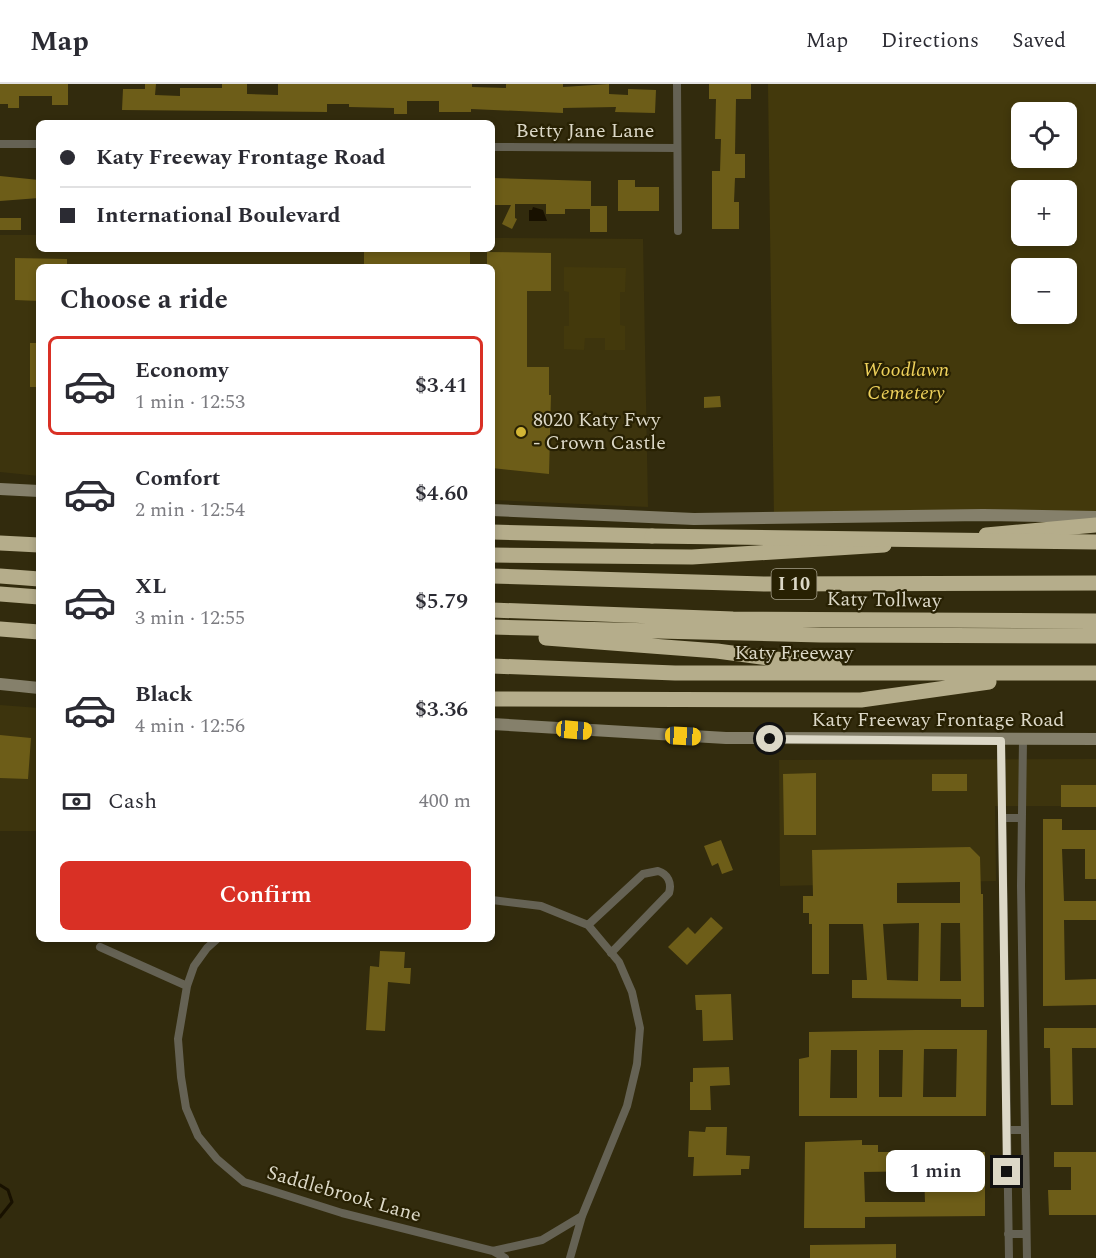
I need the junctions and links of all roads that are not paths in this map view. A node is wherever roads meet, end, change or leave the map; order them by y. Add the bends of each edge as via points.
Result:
1 (677, 84) edge
2 (0, 144) edge
3 (36, 144) edge
4 (495, 147) edge
5 (677, 148) junction
6 (678, 231) dead end
7 (0, 489) edge
8 (36, 490) edge
9 (495, 510) edge
10 (1096, 517) edge
11 (1096, 525) edge
12 (495, 532) edge
13 (1096, 542) edge
14 (0, 543) edge
15 (36, 545) edge
16 (495, 555) edge
17 (0, 576) edge
18 (495, 576) edge
19 (36, 579) edge
20 (1096, 583) edge
21 (0, 594) edge
22 (36, 597) edge
23 (495, 610) edge
24 (1096, 620) edge
25 (495, 627) edge
26 (0, 629) edge
27 (36, 632) edge
28 (495, 634) edge
29 (1096, 636) edge
30 (495, 666) edge
31 (1096, 673) edge
32 (892, 674) junction
33 (1038, 675) junction
34 (0, 684) edge
35 (36, 688) edge
36 (495, 699) edge
37 (495, 724) edge
38 (1023, 740) junction
39 (1096, 740) edge
40 (1001, 741) junction
41 (1002, 818) junction
42 (1022, 818) junction
43 (1004, 886) junction
44 (1021, 886) junction
45 (495, 900) edge
46 (588, 925) junction
47 (215, 942) edge
48 (100, 947) dead end
49 (611, 953) junction
50 (187, 986) junction
51 (1005, 1012) junction
52 (1023, 1012) junction
53 (1007, 1130) junction
54 (1025, 1130) junction
55 (582, 1216) junction
56 (1008, 1234) junction
57 (1026, 1234) junction
58 (493, 1251) junction
59 (505, 1258) edge
60 (570, 1258) edge
61 (1009, 1258) edge
62 (1027, 1258) edge

1 - 5 street
2 - 3 street
4 - 5 street, Betty Jane Lane
5 - 6 street
7 - 8 main road
9 - 10 main road via 694,519
11 - 16 highway via 880,545 692,556
12 - 13 highway, bridge
14 - 15 highway
17 - 19 highway
18 - 20 highway, I 10 via 765,584
21 - 22 highway
23 - 24 highway, Katy Tollway via 733,619
25 - 29 highway via 821,635
26 - 27 highway
28 - 32 highway via 717,651
30 - 32 highway, Katy Freeway via 675,674
31 - 33 highway, Katy Freeway
32 - 33 highway, Katy Freeway
33 - 36 highway via 861,700
34 - 35 main road
37 - 40 main road, Katy Freeway Frontage Road via 726,738
38 - 39 main road, Katy Freeway Frontage Road
38 - 40 main road, Katy Freeway Frontage Road
38 - 42 street
40 - 41 street
41 - 42 street
41 - 43 street
42 - 44 street
43 - 44 street
43 - 51 street
44 - 52 street
45 - 46 street via 541,906
46 - 49 street
46 - 49 street via 643,874 658,871 666,876 669,893
47 - 50 street, Saddlebrook Lane via 194,966
48 - 50 street
49 - 55 street via 632,992 640,1028 637,1065 627,1106
50 - 58 street, Saddlebrook Lane via 178,1039 186,1108 198,1136 217,1159 244,1182 282,1195
51 - 52 street
51 - 53 street
52 - 54 street
53 - 54 street
53 - 56 street
54 - 57 street
55 - 58 street, Saddlebrook Lane via 542,1240
55 - 60 street
56 - 57 street
56 - 61 street
57 - 62 street
58 - 59 street, Saddlebrook Lane

